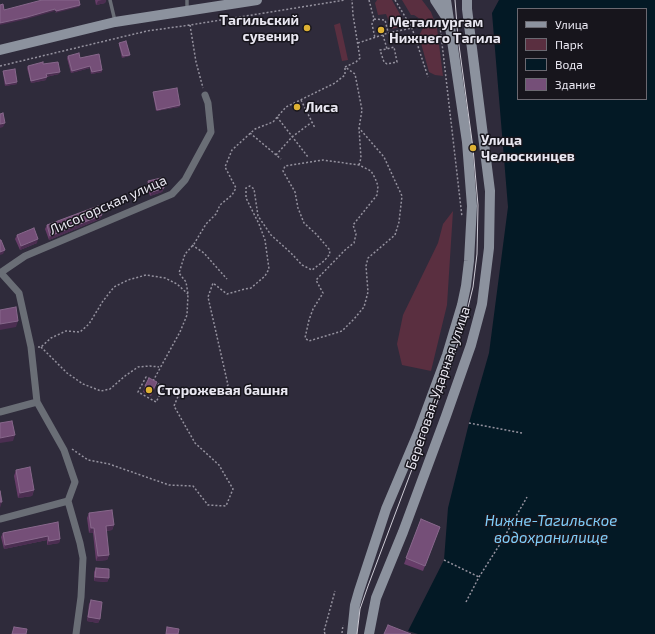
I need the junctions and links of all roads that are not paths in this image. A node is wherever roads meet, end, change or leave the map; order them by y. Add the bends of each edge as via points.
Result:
1 (110, 0) edge
2 (187, 0) edge
3 (257, 0) edge
4 (435, 0) edge
5 (446, 0) edge
6 (467, 0) edge
7 (187, 11) junction
8 (116, 22) junction
9 (449, 23) junction
10 (0, 50) edge
11 (205, 95) road end
12 (1, 273) edge
13 (37, 402) junction
14 (0, 412) edge
15 (68, 501) junction
16 (0, 519) edge
17 (76, 634) edge
18 (352, 634) edge
19 (369, 634) edge

1 - 8 lane
2 - 7 lane
3 - 7 main road
4 - 9 main road, Береговая-Ударная улица
5 - 9 main road, Береговая-Ударная улица
6 - 19 main road, Береговая-Ударная улица via 490,191 489,248 482,304 471,345 446,416 376,598
7 - 8 main road
8 - 10 main road
9 - 18 main road, Береговая-Ударная улица via 467,142 472,206 466,286 447,355 386,509 359,591
11 - 12 street, Лисогорская улица via 212,132 185,180 172,194 25,256
12 - 13 street via 19,293 31,347
13 - 14 street
13 - 15 street via 64,450 75,482
15 - 16 street
15 - 17 street via 83,558

